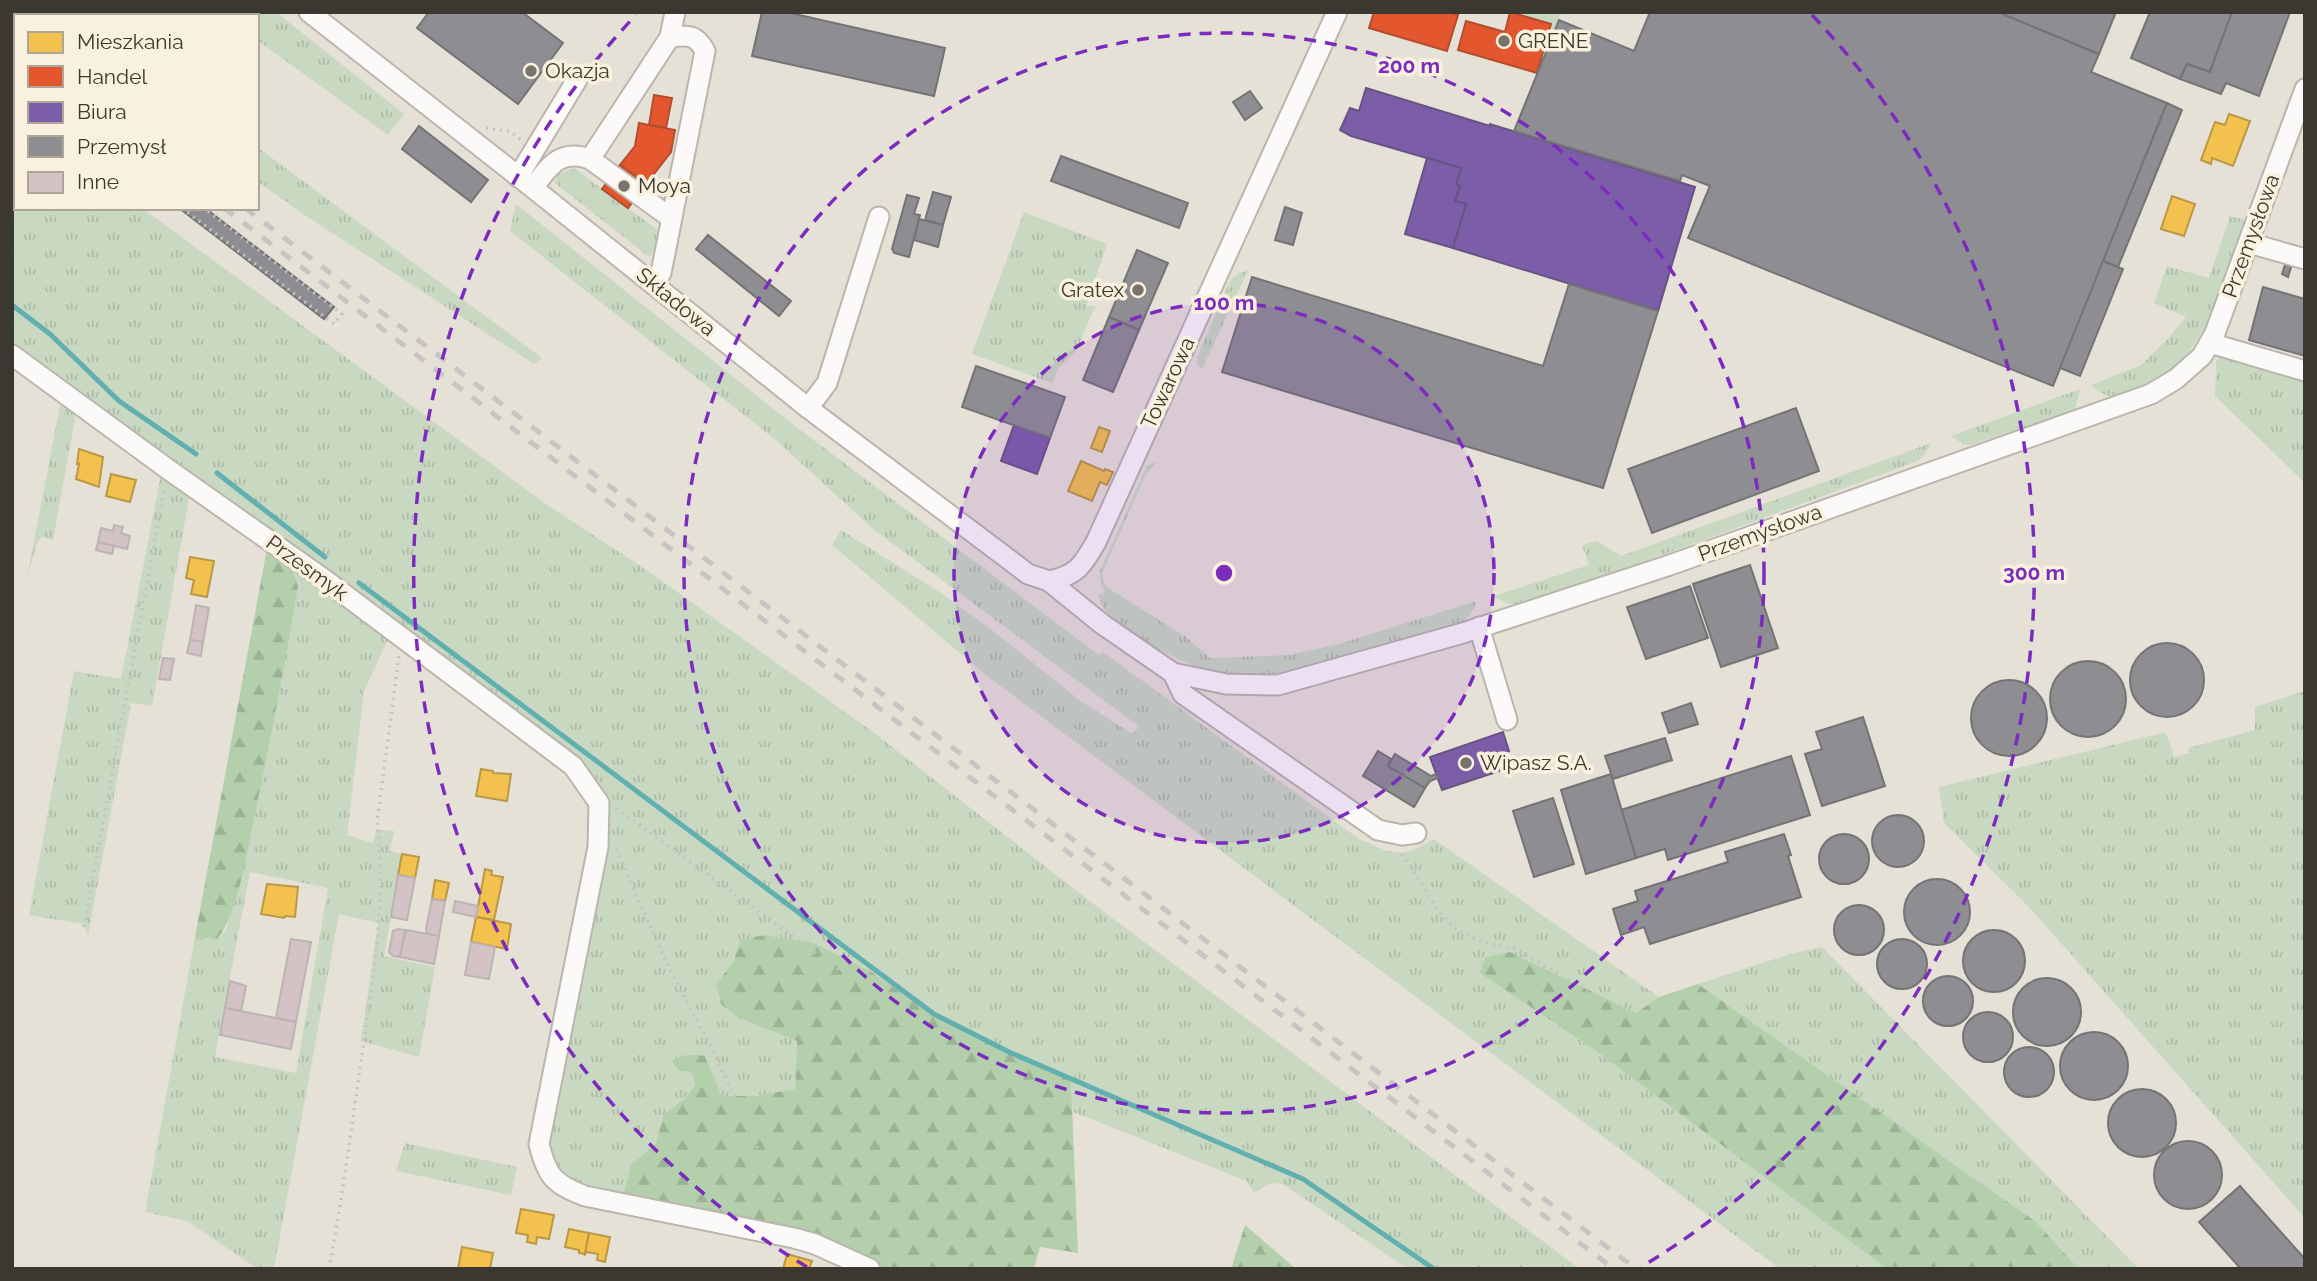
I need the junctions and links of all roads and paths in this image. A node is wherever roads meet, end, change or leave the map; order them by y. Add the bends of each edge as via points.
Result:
1 (309, 12) edge
2 (675, 12) edge
3 (1337, 12) edge
4 (670, 37) junction
5 (578, 78) dead end
6 (2305, 89) edge
7 (2298, 131) edge
8 (590, 159) junction
9 (526, 182) junction
10 (185, 210) edge
11 (207, 210) edge
12 (879, 217) dead end
13 (671, 218) junction
14 (2249, 243) junction
15 (2305, 259) edge
16 (653, 284) junction
17 (2210, 343) junction
18 (12, 355) edge
19 (2305, 371) edge
20 (808, 408) junction
21 (169, 470) junction
22 (1049, 581) junction
23 (1479, 627) junction
24 (401, 637) junction
25 (1173, 673) junction
26 (1507, 720) dead end
27 (592, 790) junction
28 (1378, 830) junction
29 (1416, 833) dead end
30 (616, 849) dead end
31 (84, 927) dead end
32 (839, 970) dead end
33 (1611, 1003) dead end
34 (794, 1238) junction
35 (329, 1269) edge
36 (870, 1269) edge

1 - 9 street, Składowa
2 - 4 street
3 - 22 street, Towarowa via 1096,542 1069,577
4 - 8 street
4 - 13 street via 700,41 705,51
5 - 9 street
6 - 7 street, Przemysłowa
7 - 14 street, Przemysłowa
8 - 9 street via 576,154 564,157
8 - 13 street
9 - 16 street, Składowa
10 - 11 path via 334,324 342,314
12 - 20 street via 827,383
13 - 16 street via 661,273
14 - 15 street
14 - 17 street, Przemysłowa
16 - 20 street, Składowa
17 - 19 street
17 - 23 street, Przemysłowa via 2176,379 2151,394 1670,565
18 - 21 street, Przesmyk
20 - 22 street, Składowa via 1028,574
21 - 24 street, Przesmyk
21 - 31 path
22 - 25 street, Przemysłowa
23 - 25 street, Przemysłowa via 1278,685 1226,684
23 - 26 street
24 - 27 street, Przesmyk via 573,766
24 - 35 path via 377,822 378,920 369,1010
25 - 28 street via 1183,694
27 - 32 path
27 - 34 street via 599,803 598,847 541,1131 544,1166 561,1187 585,1196
28 - 29 street
28 - 33 path via 1404,855 1443,917 1460,932 1513,948
30 - 34 path via 668,966 741,1110
34 - 36 street

